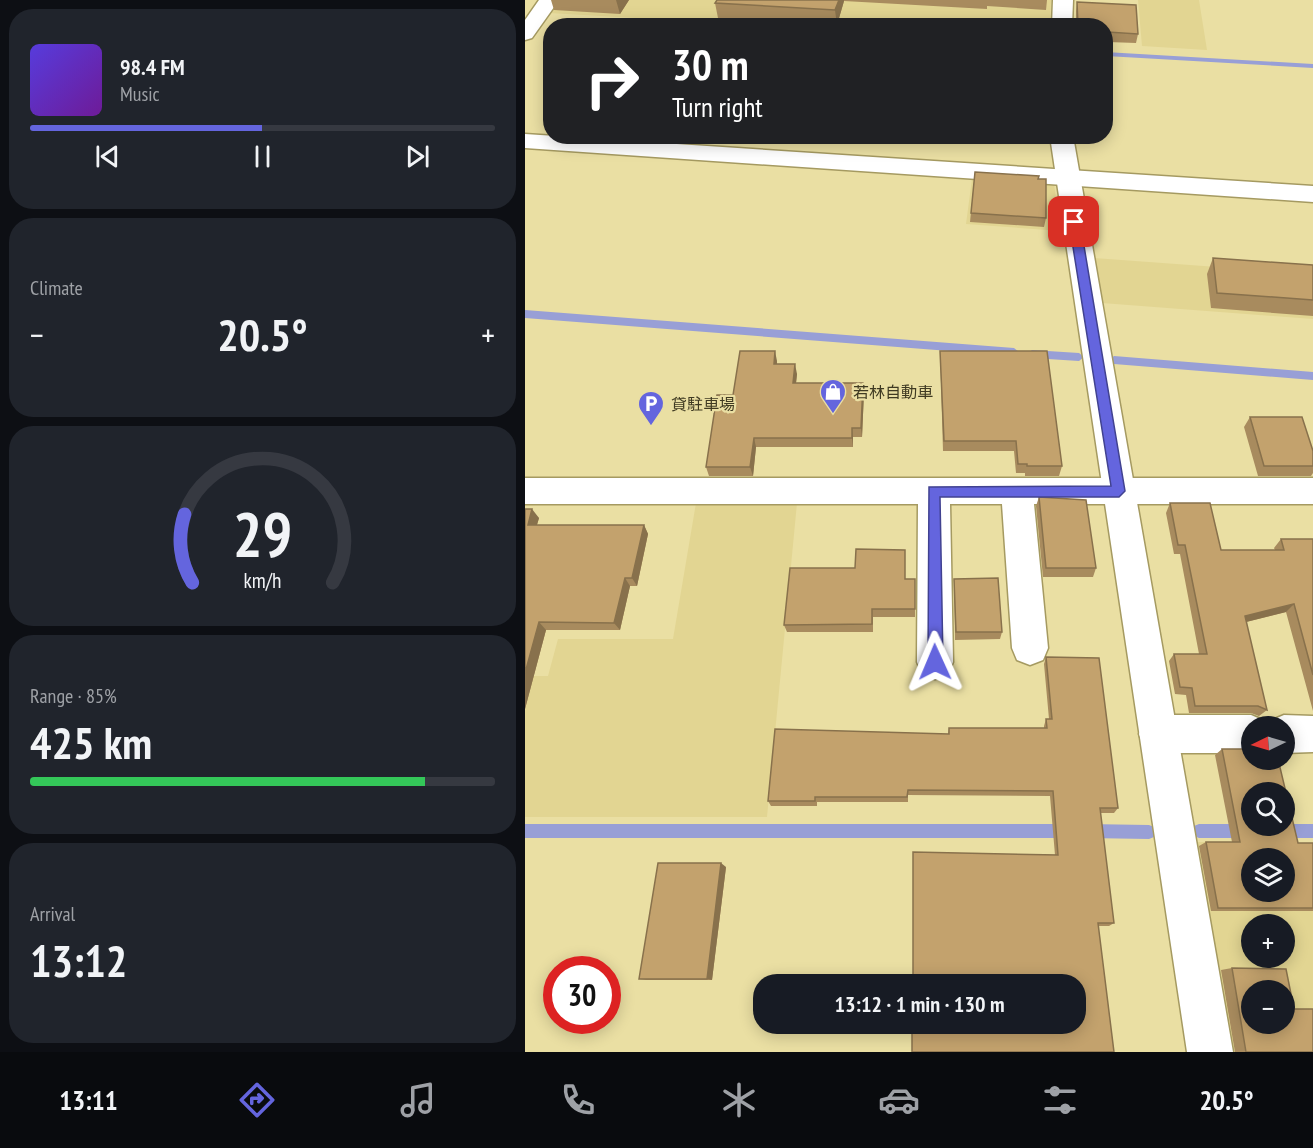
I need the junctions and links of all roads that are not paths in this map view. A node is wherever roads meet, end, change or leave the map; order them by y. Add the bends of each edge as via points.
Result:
1 (549, 0) edge
2 (1063, 0) edge
3 (1062, 18) edge
4 (531, 26) edge
5 (525, 141) edge
6 (543, 142) edge
7 (570, 144) edge
8 (1062, 144) edge
9 (1067, 177) junction
10 (1313, 194) edge
11 (525, 491) edge
12 (934, 491) junction
13 (1017, 491) junction
14 (1119, 491) junction
15 (1313, 491) edge
16 (1030, 648) dead end
17 (935, 662) dead end
18 (1158, 734) junction
19 (1241, 734) edge
20 (1210, 1052) edge

1 - 4 street
2 - 3 street
5 - 6 street
7 - 9 street
8 - 9 street
9 - 10 street
9 - 14 street
11 - 12 street
12 - 13 street
12 - 17 street
13 - 14 street
13 - 16 street
14 - 15 street
14 - 18 street
18 - 19 street
18 - 20 street

